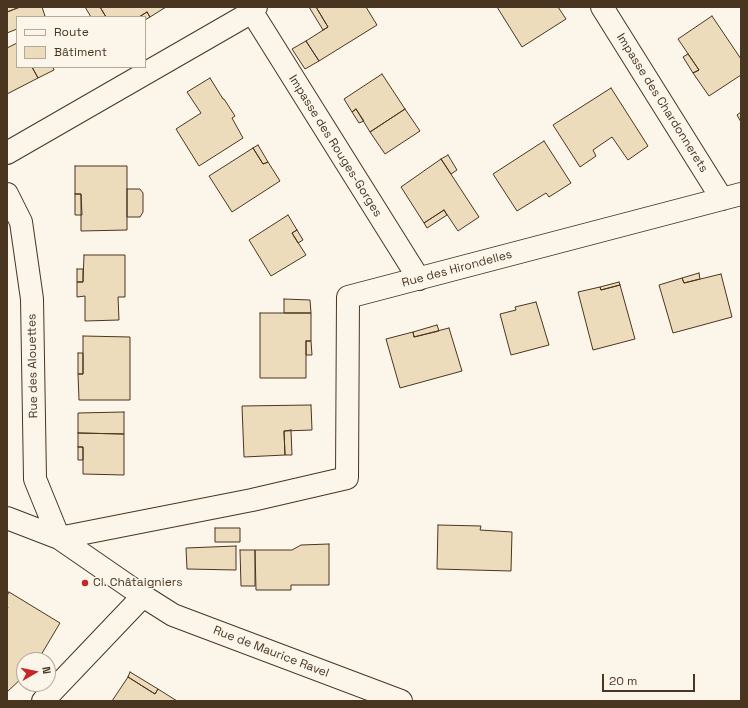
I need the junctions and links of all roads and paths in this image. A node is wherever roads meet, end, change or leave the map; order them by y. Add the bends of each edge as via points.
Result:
1 (602, 7) edge
2 (254, 10) edge
3 (7, 153) edge
4 (7, 194) edge
5 (731, 196) edge
6 (419, 279) junction
7 (7, 518) edge
8 (59, 538) junction
9 (144, 596) junction
10 (43, 701) edge
11 (401, 701) edge

1 - 5 street, Impasse des Chardonnerets
2 - 3 street
2 - 6 street, Impasse des Rouges-Gorges
4 - 8 street, Rue des Alouettes via 21,222 32,299 35,479
5 - 6 street, Rue des Hirondelles
6 - 8 street, Rue des Hirondelles via 348,297 347,478 252,500
7 - 8 street, Rue de Maurice Ravel
8 - 9 street, Rue de Maurice Ravel
9 - 10 street
9 - 11 street, Rue de Maurice Ravel via 173,615

